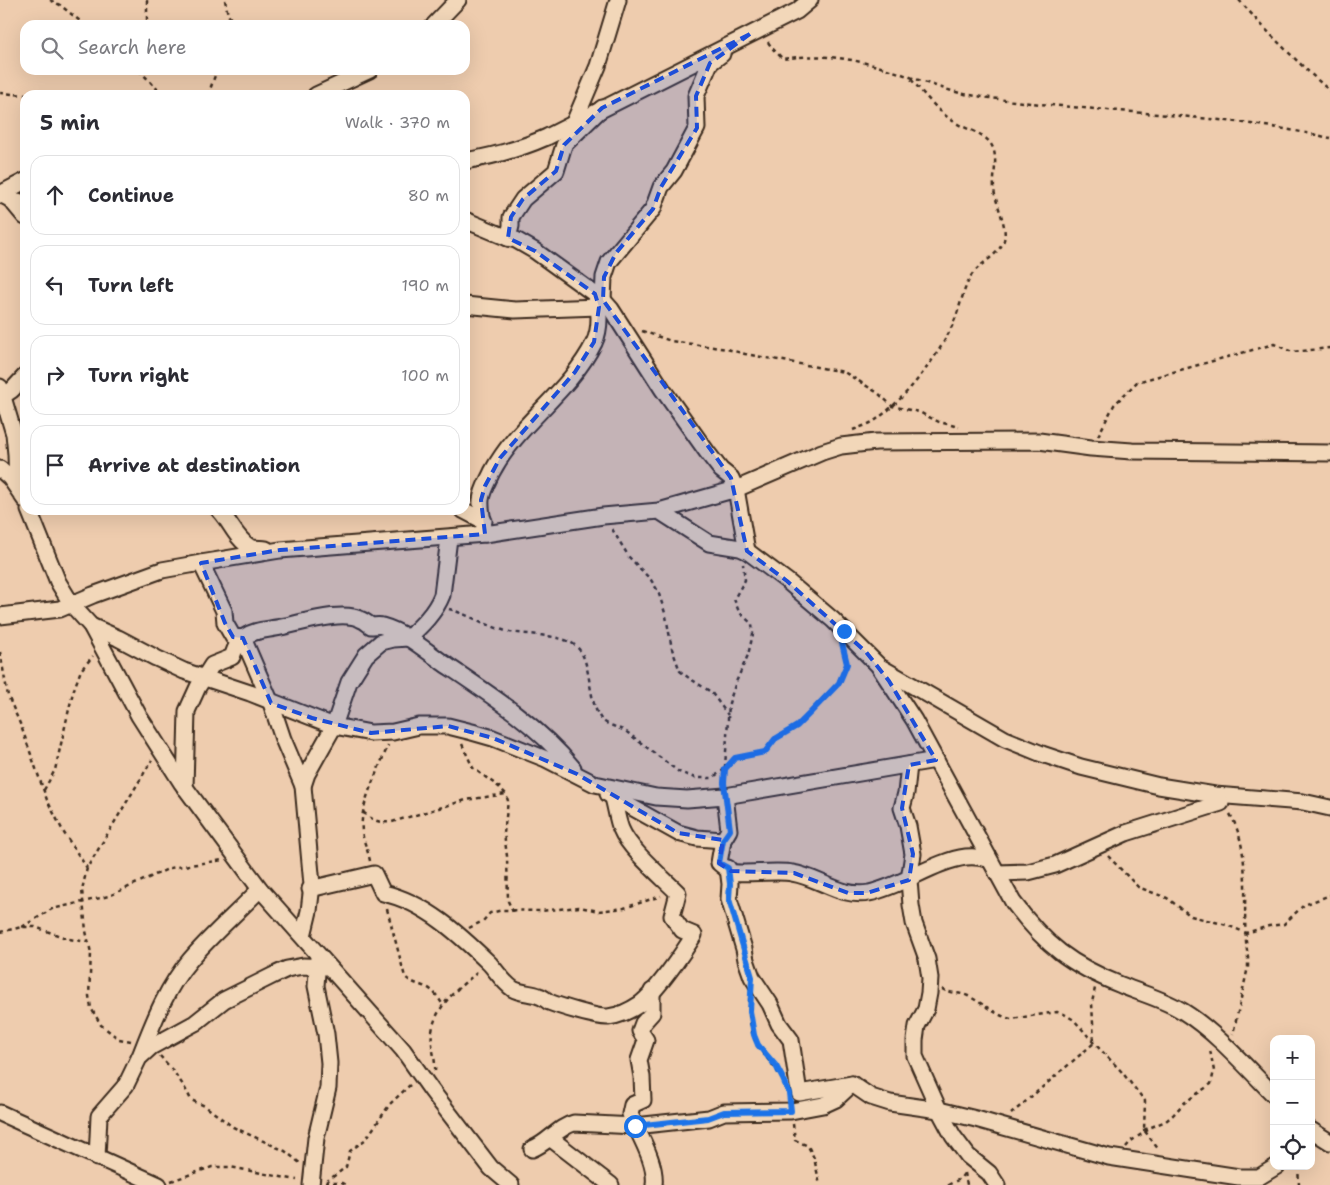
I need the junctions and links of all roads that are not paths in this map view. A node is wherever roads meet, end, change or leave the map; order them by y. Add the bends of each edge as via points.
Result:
1 (458, 0) edge
2 (618, 0) edge
3 (810, 0) edge
4 (439, 20) edge
5 (755, 32) junction
6 (359, 75) edge
7 (327, 90) edge
8 (602, 108) junction
9 (573, 125) junction
10 (470, 160) edge
11 (20, 184) edge
12 (3, 193) edge
13 (20, 201) edge
14 (20, 212) edge
15 (470, 222) edge
16 (508, 238) junction
17 (599, 300) junction
18 (470, 306) edge
19 (20, 381) edge
20 (1, 394) edge
21 (1330, 453) edge
22 (0, 469) edge
23 (16, 488) junction
24 (736, 489) junction
25 (20, 493) edge
26 (659, 511) junction
27 (31, 515) edge
28 (224, 515) edge
29 (469, 515) edge
30 (484, 528) junction
31 (449, 538) junction
32 (280, 550) junction
33 (744, 550) junction
34 (201, 562) junction
35 (72, 605) junction
36 (0, 616) edge
37 (91, 626) junction
38 (243, 638) junction
39 (408, 638) junction
40 (878, 665) junction
41 (204, 679) junction
42 (271, 702) junction
43 (334, 726) junction
44 (936, 760) junction
45 (908, 765) junction
46 (577, 774) junction
47 (595, 784) junction
48 (303, 786) junction
49 (185, 788) junction
50 (725, 796) junction
51 (614, 798) junction
52 (1221, 803) road end
53 (1330, 808) edge
54 (723, 840) junction
55 (988, 859) junction
56 (728, 868) junction
57 (997, 873) junction
58 (909, 880) junction
59 (260, 889) junction
60 (310, 889) junction
61 (316, 954) junction
62 (652, 991) junction
63 (148, 1046) junction
64 (852, 1084) junction
65 (1270, 1092) edge
66 (939, 1110) junction
67 (0, 1113) edge
68 (635, 1126) junction
69 (550, 1138) junction
70 (532, 1149) dead end
71 (97, 1158) junction
72 (1270, 1170) edge
73 (315, 1180) edge
74 (163, 1184) edge
75 (511, 1185) edge
76 (611, 1185) edge
77 (654, 1185) edge
78 (997, 1185) edge

1 - 4 street
2 - 9 street via 598,66
3 - 5 street via 797,11
5 - 8 street
5 - 17 street via 710,63 696,96 697,128 674,171 661,187 653,209 609,262
6 - 7 street
8 - 9 street
8 - 16 street via 564,145 556,171 522,199 511,217
9 - 10 street via 524,147
11 - 12 street
12 - 13 street
12 - 14 street
15 - 16 street
16 - 17 street via 535,251
17 - 18 street via 514,310
17 - 24 street via 611,309 664,390
17 - 30 street via 594,342 557,394 500,458 485,486 481,500
19 - 20 street
20 - 23 street via 14,434
21 - 24 street via 1132,451 1039,441 876,442 822,452
22 - 23 street
23 - 25 street
24 - 26 street
24 - 33 street
26 - 30 street
26 - 33 street via 709,543
27 - 35 street via 58,582
28 - 32 street via 235,533 251,547
29 - 30 street
30 - 31 street
31 - 32 street
31 - 39 street via 442,595 433,611
32 - 34 street
33 - 40 street via 787,581
34 - 35 street via 162,570
34 - 38 street via 224,612 225,623 233,637
35 - 36 street via 45,612
35 - 37 street
37 - 41 street
37 - 49 street via 139,716
38 - 39 street via 262,630 342,616 360,618 371,626 381,626
38 - 41 street via 232,657 212,665
38 - 42 street
39 - 43 street via 381,642 366,655 349,682
39 - 46 street via 511,711 554,748
40 - 44 street
40 - 53 street via 1005,739 1081,767 1215,796 1303,802
41 - 42 street
41 - 49 street via 187,711
42 - 43 street
42 - 48 street
43 - 46 street via 371,733 419,726 448,726 493,738
43 - 48 street
44 - 45 street
44 - 55 street
45 - 50 street
45 - 58 street via 902,808 912,854
46 - 47 street
47 - 50 street via 673,799
47 - 51 street
48 - 60 street
49 - 59 street
50 - 54 street via 730,830
51 - 54 street via 678,833
51 - 62 street via 621,830 630,844 678,893 672,916 682,930 694,935
52 - 57 street via 1134,830 1055,865 1028,872
54 - 56 street via 719,863
55 - 57 street
55 - 58 street via 964,857
56 - 58 street via 734,872 794,873 848,893 867,893
56 - 64 street via 729,899 752,977 791,1040 798,1093
57 - 65 street via 1030,925 1047,942 1098,974 1184,1012 1205,1028
58 - 66 street via 914,923 930,978 926,1009 917,1026 915,1056
59 - 61 street
59 - 63 street via 188,962 152,1022
60 - 61 street via 309,911
60 - 62 street via 374,874 383,893 417,905 441,921 514,989 551,1002 607,1017 640,1004
61 - 63 street via 224,1000 195,1023
61 - 73 street via 316,986 326,1034 329,1079 316,1138
61 - 75 street via 403,1050 491,1168
62 - 68 street via 652,1013 640,1031 646,1040 638,1060 643,1100 632,1106 630,1114
63 - 71 street via 126,1085 99,1116
64 - 66 street via 871,1097 890,1103
64 - 68 street via 836,1099 823,1105 791,1111 724,1112 708,1118
66 - 72 street via 1122,1159 1238,1177 1259,1177
66 - 78 street via 968,1156 989,1173
67 - 71 street
68 - 69 street via 574,1122
68 - 77 street via 652,1165
69 - 70 street
69 - 76 street
71 - 74 street

